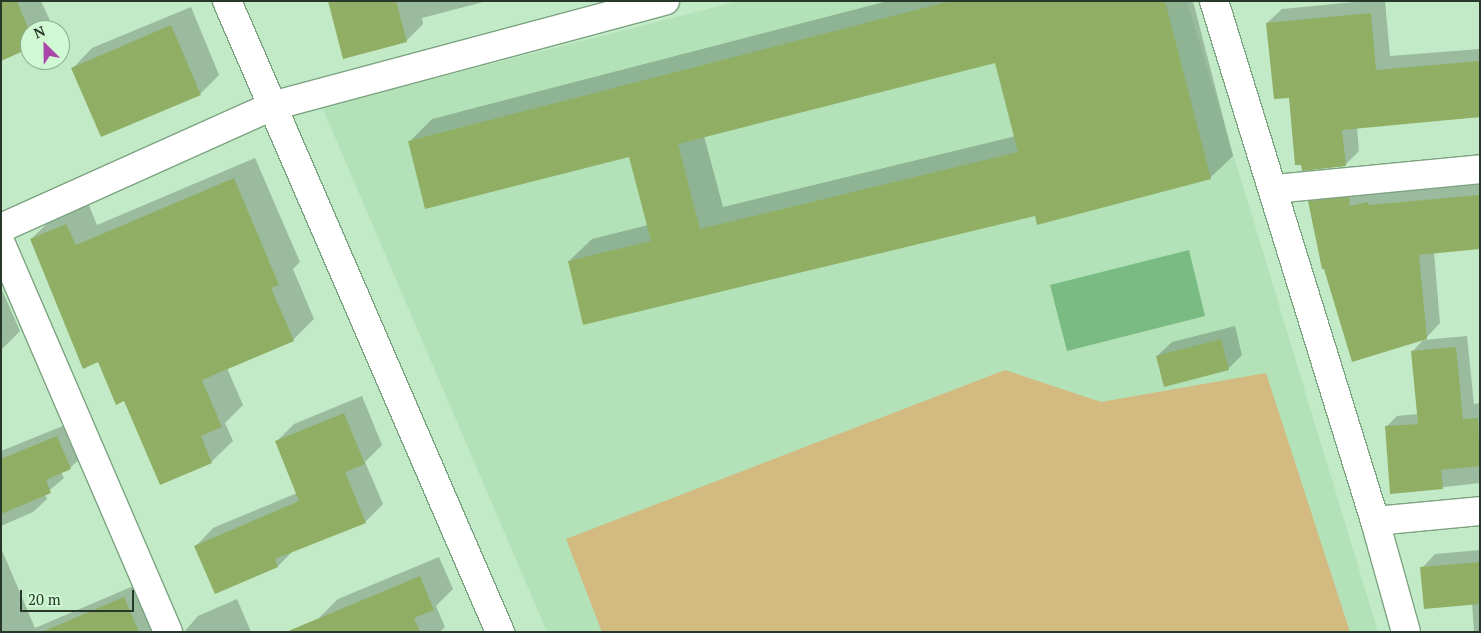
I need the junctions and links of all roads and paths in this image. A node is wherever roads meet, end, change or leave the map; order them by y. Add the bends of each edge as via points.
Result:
1 (227, 1) edge
2 (665, 1) edge
3 (1214, 1) edge
4 (272, 106) junction
5 (1480, 169) edge
6 (1274, 189) junction
7 (1, 228) edge
8 (1, 244) edge
9 (1480, 511) edge
10 (1375, 520) junction
11 (168, 632) edge
12 (500, 632) edge
13 (1406, 632) edge

1 - 4 street
2 - 4 street
3 - 6 street
4 - 7 street
4 - 12 street
5 - 6 street
6 - 10 street
8 - 11 street
9 - 10 street
10 - 13 street

